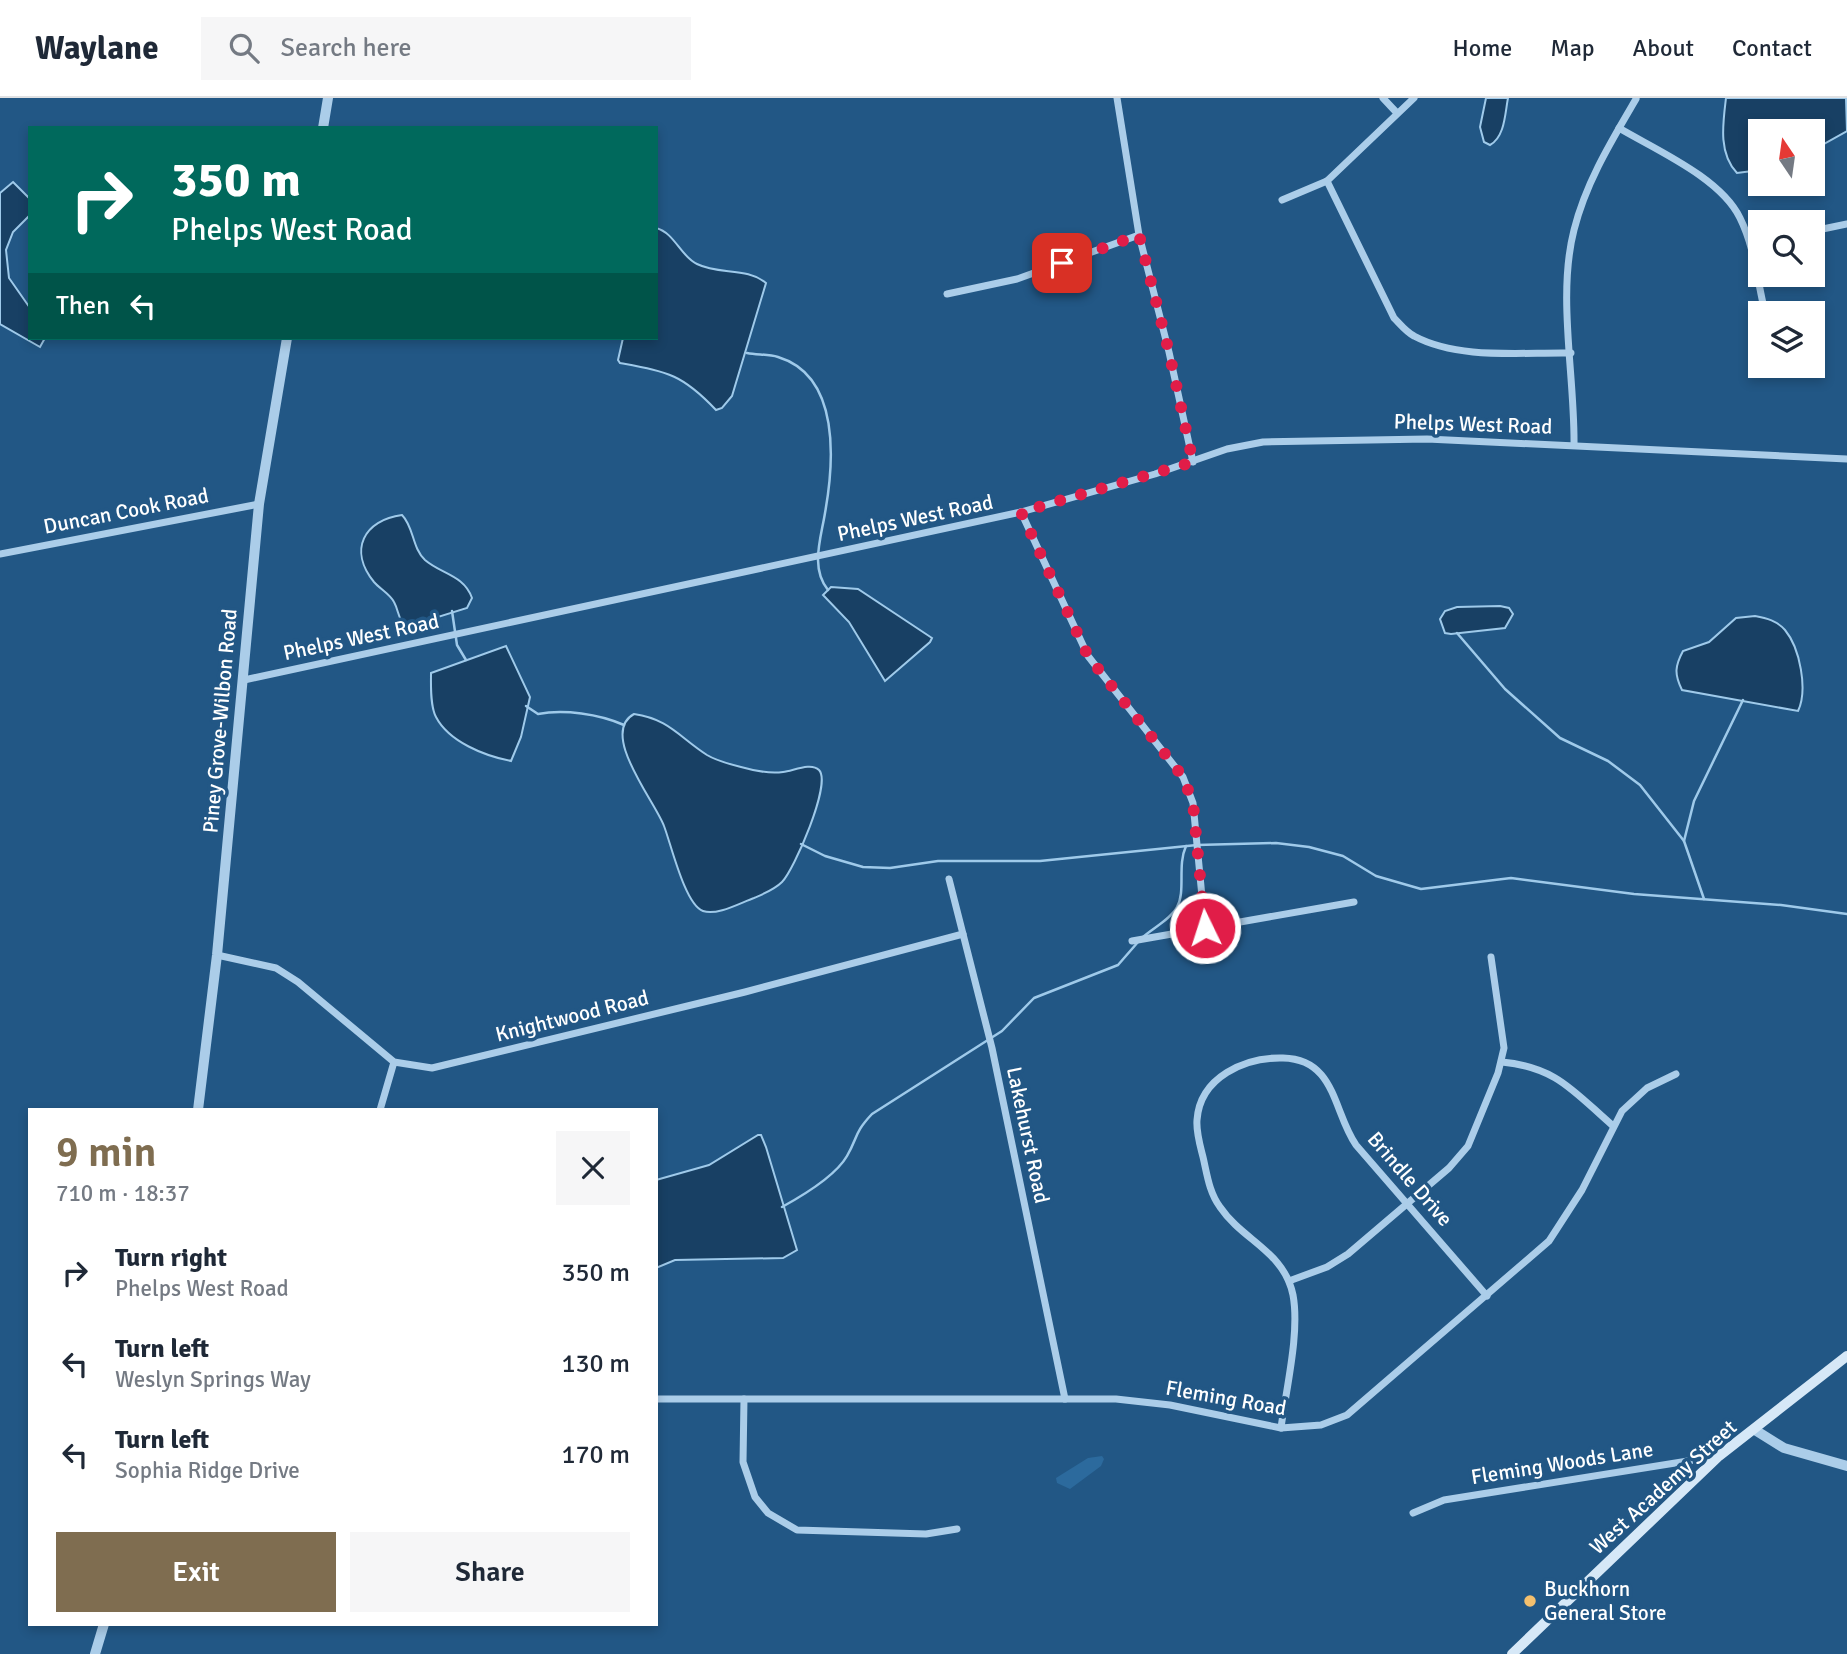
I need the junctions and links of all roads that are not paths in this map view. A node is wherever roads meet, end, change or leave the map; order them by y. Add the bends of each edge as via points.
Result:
1 (328, 98) edge
2 (1117, 98) edge
3 (1383, 98) edge
4 (1414, 98) edge
5 (1636, 99) edge
6 (1397, 113) junction
7 (323, 126) edge
8 (1619, 128) junction
9 (1327, 181) junction
10 (1282, 200) dead end
11 (1847, 224) edge
12 (1825, 229) edge
13 (1139, 235) junction
14 (1748, 237) edge
15 (947, 294) dead end
16 (287, 340) edge
17 (1571, 353) junction
18 (1574, 445) junction
19 (1847, 459) edge
20 (1193, 462) junction
21 (259, 504) junction
22 (1021, 512) junction
23 (0, 554) edge
24 (244, 680) junction
25 (949, 879) dead end
26 (1354, 902) dead end
27 (1205, 928) junction
28 (963, 934) junction
29 (1132, 941) dead end
30 (217, 956) junction
31 (1491, 957) dead end
32 (394, 1062) junction
33 (1502, 1062) junction
34 (1676, 1074) dead end
35 (198, 1108) edge
36 (381, 1108) edge
37 (1612, 1125) junction
38 (1407, 1204) junction
39 (1289, 1282) junction
40 (1487, 1296) junction
41 (1847, 1356) edge
42 (658, 1399) edge
43 (744, 1399) junction
44 (1065, 1399) junction
45 (1281, 1428) junction
46 (1755, 1430) junction
47 (1719, 1456) junction
48 (1847, 1466) edge
49 (1413, 1513) dead end
50 (957, 1529) dead end
51 (103, 1626) edge
52 (95, 1654) edge
53 (1512, 1654) edge

1 - 7 street
2 - 13 street
3 - 6 street
4 - 6 street
5 - 8 street
6 - 9 street
8 - 14 street via 1717,188 1739,216
8 - 17 street via 1588,185 1573,231 1567,278
9 - 10 street
9 - 17 street via 1394,318 1411,335 1475,352
11 - 12 street
13 - 15 street via 1017,279
13 - 20 street
16 - 21 street, Piney Grove-Wilbon Road
17 - 18 street
18 - 19 street, Phelps West Road
18 - 20 street, Phelps West Road via 1293,439 1227,449
20 - 22 street, Phelps West Road
21 - 23 street, Duncan Cook Road
21 - 24 street, Piney Grove-Wilbon Road
22 - 24 street, Phelps West Road
22 - 27 street via 1088,656 1183,777 1193,803
24 - 30 street, Piney Grove-Wilbon Road
25 - 28 street, Lakehurst Road
26 - 27 street
27 - 29 street
28 - 32 street, Knightwood Road via 459,1063 432,1068
28 - 44 street, Lakehurst Road via 992,1048
30 - 32 street via 276,968
30 - 35 street, Piney Grove-Wilbon Road
31 - 33 street via 1504,1037
32 - 36 street
33 - 37 street via 1552,1074
33 - 38 street via 1468,1146
34 - 37 street, Fleming Road via 1634,1097
37 - 40 street, Fleming Road via 1558,1230
38 - 39 street via 1338,1261
38 - 39 street, Brindle Drive via 1349,1135 1334,1092 1319,1071 1297,1060 1277,1058 1226,1072 1213,1082 1199,1107 1197,1129 1209,1182 1219,1207 1273,1255
38 - 40 street, Brindle Drive
39 - 45 street, Brindle Drive via 1294,1322
40 - 45 street, Fleming Road via 1347,1415 1321,1425
41 - 46 main road, West Academy Street
42 - 43 street, Fleming Road
43 - 44 street, Fleming Road
43 - 50 street via 743,1462 755,1497 768,1513 797,1530 912,1534
44 - 45 street, Fleming Road via 1170,1405
46 - 47 main road, West Academy Street
46 - 48 street via 1784,1448
47 - 49 street, Fleming Woods Lane via 1444,1500
47 - 53 main road, West Academy Street
51 - 52 street

